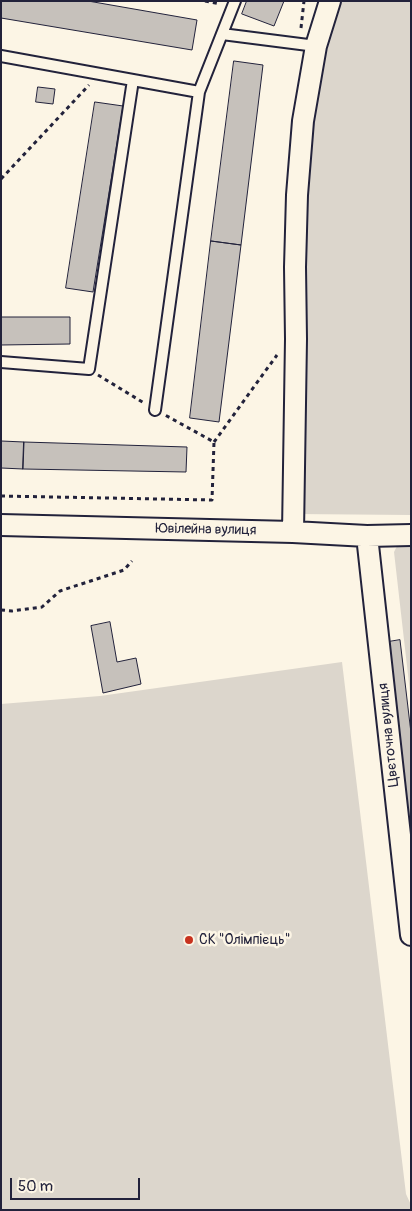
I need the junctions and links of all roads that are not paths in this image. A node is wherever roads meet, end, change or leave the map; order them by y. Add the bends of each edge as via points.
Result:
1 (235, 1) edge
2 (330, 1) edge
3 (222, 34) junction
4 (316, 46) junction
5 (1, 56) edge
6 (133, 80) junction
7 (199, 92) junction
8 (1, 362) edge
9 (155, 410) road end
10 (1, 525) edge
11 (292, 532) junction
12 (411, 535) edge
13 (367, 536) junction
14 (411, 935) edge

1 - 3 lane
2 - 4 street
3 - 4 lane
3 - 7 lane
4 - 11 street via 302,121 297,195
5 - 6 lane
6 - 7 lane
6 - 8 lane via 89,369
7 - 9 lane
10 - 11 street, Ювілейна вулиця
11 - 13 street, Ювілейна вулиця
12 - 13 street, Ювілейна вулиця
13 - 14 street, Цвєточна вулиця

